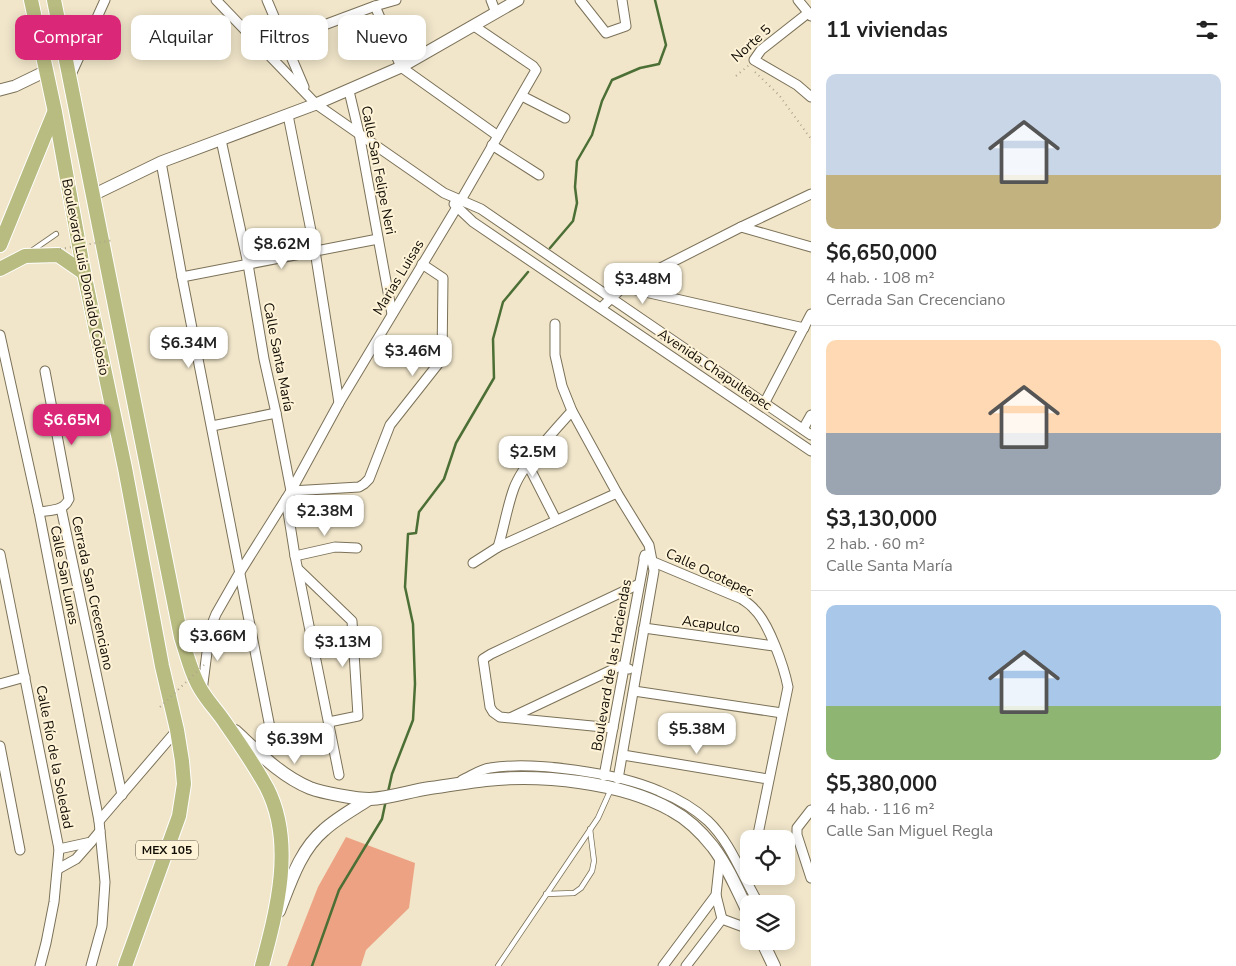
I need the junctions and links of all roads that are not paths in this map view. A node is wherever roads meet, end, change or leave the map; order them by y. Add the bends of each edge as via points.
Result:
1 (31, 0) edge
2 (54, 0) edge
3 (105, 0) edge
4 (216, 0) edge
5 (267, 0) edge
6 (396, 0) edge
7 (491, 0) edge
8 (518, 0) edge
9 (581, 0) edge
10 (622, 0) edge
11 (798, 0) edge
12 (375, 6) junction
13 (496, 13) junction
14 (273, 15) edge
15 (810, 15) edge
16 (328, 24) edge
17 (474, 26) junction
18 (293, 60) edge
19 (401, 67) junction
20 (46, 71) junction
21 (70, 78) junction
22 (0, 90) edge
23 (306, 91) junction
24 (349, 91) junction
25 (522, 96) junction
26 (811, 97) edge
27 (316, 104) junction
28 (54, 112) junction
29 (288, 115) junction
30 (566, 118) dead end
31 (359, 134) junction
32 (498, 136) junction
33 (221, 140) junction
34 (492, 145) junction
35 (161, 162) junction
36 (538, 174) dead end
37 (811, 194) edge
38 (93, 195) junction
39 (459, 203) junction
40 (741, 227) junction
41 (56, 234) dead end
42 (378, 239) junction
43 (0, 245) edge
44 (811, 247) edge
45 (315, 252) junction
46 (25, 256) junction
47 (248, 264) junction
48 (422, 264) junction
49 (0, 269) edge
50 (84, 273) junction
51 (182, 277) junction
52 (624, 287) junction
53 (611, 298) junction
54 (601, 308) junction
55 (392, 314) junction
56 (811, 314) edge
57 (555, 324) dead end
58 (804, 328) junction
59 (0, 335) edge
60 (45, 370) dead end
61 (765, 402) junction
62 (339, 403) junction
63 (572, 411) junction
64 (276, 412) junction
65 (811, 414) edge
66 (212, 426) junction
67 (807, 432) edge
68 (811, 451) edge
69 (528, 464) junction
70 (616, 492) junction
71 (288, 495) junction
72 (61, 508) junction
73 (39, 512) junction
74 (556, 520) junction
75 (358, 548) dead end
76 (498, 548) junction
77 (296, 556) junction
78 (1, 560) edge
79 (649, 560) junction
80 (473, 563) dead end
81 (298, 570) junction
82 (240, 572) junction
83 (639, 584) junction
84 (644, 628) junction
85 (210, 629) junction
86 (181, 637) junction
87 (774, 646) junction
88 (625, 668) junction
89 (637, 670) junction
90 (25, 677) junction
91 (0, 684) edge
92 (634, 691) junction
93 (202, 692) junction
94 (782, 713) junction
95 (512, 717) junction
96 (329, 722) junction
97 (226, 723) junction
98 (613, 728) junction
99 (177, 730) junction
100 (273, 743) dead end
101 (0, 746) edge
102 (623, 756) junction
103 (339, 775) dead end
104 (604, 776) junction
105 (768, 779) junction
106 (615, 783) junction
107 (445, 786) junction
108 (122, 795) junction
109 (373, 798) junction
110 (811, 810) edge
111 (99, 821) junction
112 (590, 829) junction
113 (759, 830) edge
114 (100, 831) junction
115 (91, 842) junction
116 (59, 849) junction
117 (20, 850) dead end
118 (720, 858) junction
119 (58, 869) junction
120 (811, 878) edge
121 (546, 894) junction
122 (716, 895) junction
123 (754, 895) edge
124 (740, 897) edge
125 (722, 919) junction
126 (740, 926) edge
127 (272, 927) junction
128 (766, 950) edge
129 (40, 966) edge
130 (91, 966) edge
131 (125, 966) edge
132 (262, 966) edge
133 (498, 966) edge
134 (663, 966) edge
135 (686, 966) edge
136 (774, 966) edge

1 - 20 main road, Boulevard Luis Donaldo Colosio / MEX 105
2 - 21 main road, Boulevard Luis Donaldo Colosio
3 - 21 street
4 - 23 street
5 - 14 street
6 - 12 street
7 - 13 street
8 - 13 street
9 - 10 street via 606,33 626,26
11 - 15 street
12 - 16 street
12 - 19 street
13 - 17 street
15 - 26 street, Norte 5 via 761,50 754,60
17 - 19 street
17 - 25 street, Marias Luisas via 536,70
18 - 23 street
19 - 24 street
19 - 32 street
20 - 22 street
20 - 28 main road, Boulevard Luis Donaldo Colosio / MEX 105
21 - 38 main road, Boulevard Luis Donaldo Colosio
23 - 27 street
24 - 27 street
24 - 31 street, Calle San Felipe Neri
25 - 30 street
25 - 32 street, Marias Luisas
27 - 29 street
27 - 31 street
28 - 43 main road
28 - 50 main road, Boulevard Luis Donaldo Colosio / MEX 105
29 - 33 street
29 - 45 street
31 - 39 street
31 - 42 street, Calle San Felipe Neri
32 - 34 street, Marias Luisas
33 - 35 street
33 - 47 street, Calle Santa María
34 - 36 street
34 - 39 street, Marias Luisas
35 - 38 street
35 - 51 street
37 - 40 street
38 - 86 main road, Boulevard Luis Donaldo Colosio
39 - 48 street, Marias Luisas
39 - 53 street, Avenida Chapultepec via 481,209
39 - 54 street, Avenida Chapultepec via 473,222
40 - 44 street
40 - 52 street
41 - 46 lane
42 - 45 street
42 - 55 street, Calle San Felipe Neri
45 - 47 street
45 - 62 street
46 - 49 main road
46 - 50 main road via 58,255
47 - 51 street
47 - 64 street, Calle Santa María
48 - 55 street, Marias Luisas
48 - 71 street via 443,278 442,359 390,425 369,479 364,484
50 - 99 main road, Boulevard Luis Donaldo Colosio / MEX 105
51 - 66 street
52 - 53 street
52 - 58 street
53 - 54 street
53 - 61 street, Avenida Chapultepec
54 - 68 street, Avenida Chapultepec
55 - 62 street, Marias Luisas
56 - 58 street
57 - 63 street, Calle Ocotepec via 555,355
58 - 61 street
59 - 73 street, Calle San Lunes
60 - 72 street, Cerrada San Crecenciano via 68,490 67,505
61 - 67 street, Avenida Chapultepec
62 - 71 street, Marias Luisas
63 - 69 street
63 - 70 street, Calle Ocotepec
64 - 66 street
64 - 71 street, Calle Santa María
65 - 67 street
66 - 82 street
69 - 74 street
69 - 76 street via 514,486
70 - 74 street
70 - 79 street, Calle Ocotepec via 649,545
71 - 77 street, Calle Santa María
71 - 82 street, Marias Luisas
72 - 73 street
72 - 108 street, Cerrada San Crecenciano
73 - 111 street, Calle San Lunes
74 - 76 street
75 - 77 street via 334,546
76 - 80 street
77 - 81 street, Calle Santa María
78 - 90 street, Calle Río de la Soledad
79 - 83 street, Boulevard de las Haciendas
79 - 84 street, Boulevard de las Haciendas via 654,571
79 - 87 street, Calle Ocotepec via 742,599 764,622
81 - 96 street, Calle Santa María
81 - 96 street via 352,621 358,716
82 - 85 street, Marias Luisas
82 - 100 street
83 - 88 street, Boulevard de las Haciendas
83 - 95 street via 483,659 490,707 500,717
84 - 87 street, Acapulco
84 - 89 street, Boulevard de las Haciendas
85 - 86 street via 196,636
85 - 93 street, Marias Luisas
86 - 93 main road, Boulevard Luis Donaldo Colosio
87 - 94 street, Calle Ocotepec via 788,687
88 - 89 street
88 - 95 street via 620,666
88 - 98 street, Boulevard de las Haciendas
89 - 92 street, Boulevard de las Haciendas
90 - 91 street
90 - 116 street, Calle Río de la Soledad
92 - 94 street
92 - 102 street, Boulevard de las Haciendas
93 - 97 main road, Boulevard Luis Donaldo Colosio
94 - 105 street, Calle Ocotepec
95 - 98 street
96 - 103 street, Calle Santa María
97 - 109 main road via 289,777 311,788
97 - 127 main road, Boulevard Luis Donaldo Colosio via 267,788 280,829 280,879
98 - 104 street, Boulevard de las Haciendas
99 - 108 street
99 - 131 main road, Boulevard Luis Donaldo Colosio / MEX 105 via 184,784 178,816
101 - 117 street
102 - 105 street
102 - 106 street, Boulevard de las Haciendas
104 - 106 street
104 - 107 street via 527,766 488,768
105 - 113 street, Calle Ocotepec
106 - 107 main road via 517,778
106 - 112 lane
106 - 118 main road via 687,820
106 - 123 street via 659,790 708,821 720,835
107 - 109 main road
108 - 111 street
109 - 127 main road via 323,830 308,848 294,872
110 - 120 street via 797,828 797,835
111 - 114 street, Calle San Lunes
112 - 121 lane
112 - 121 lane via 594,861 581,888 574,893
114 - 115 street
114 - 130 street, Calle San Lunes via 104,890 102,926
115 - 116 street
115 - 119 street via 76,859
116 - 119 street, Calle Río de la Soledad
118 - 122 street
118 - 124 main road
119 - 129 street, Calle Río de la Soledad
121 - 133 lane
122 - 125 street
122 - 134 street
125 - 126 street
125 - 135 street
127 - 132 main road, Boulevard Luis Donaldo Colosio
128 - 136 main road

